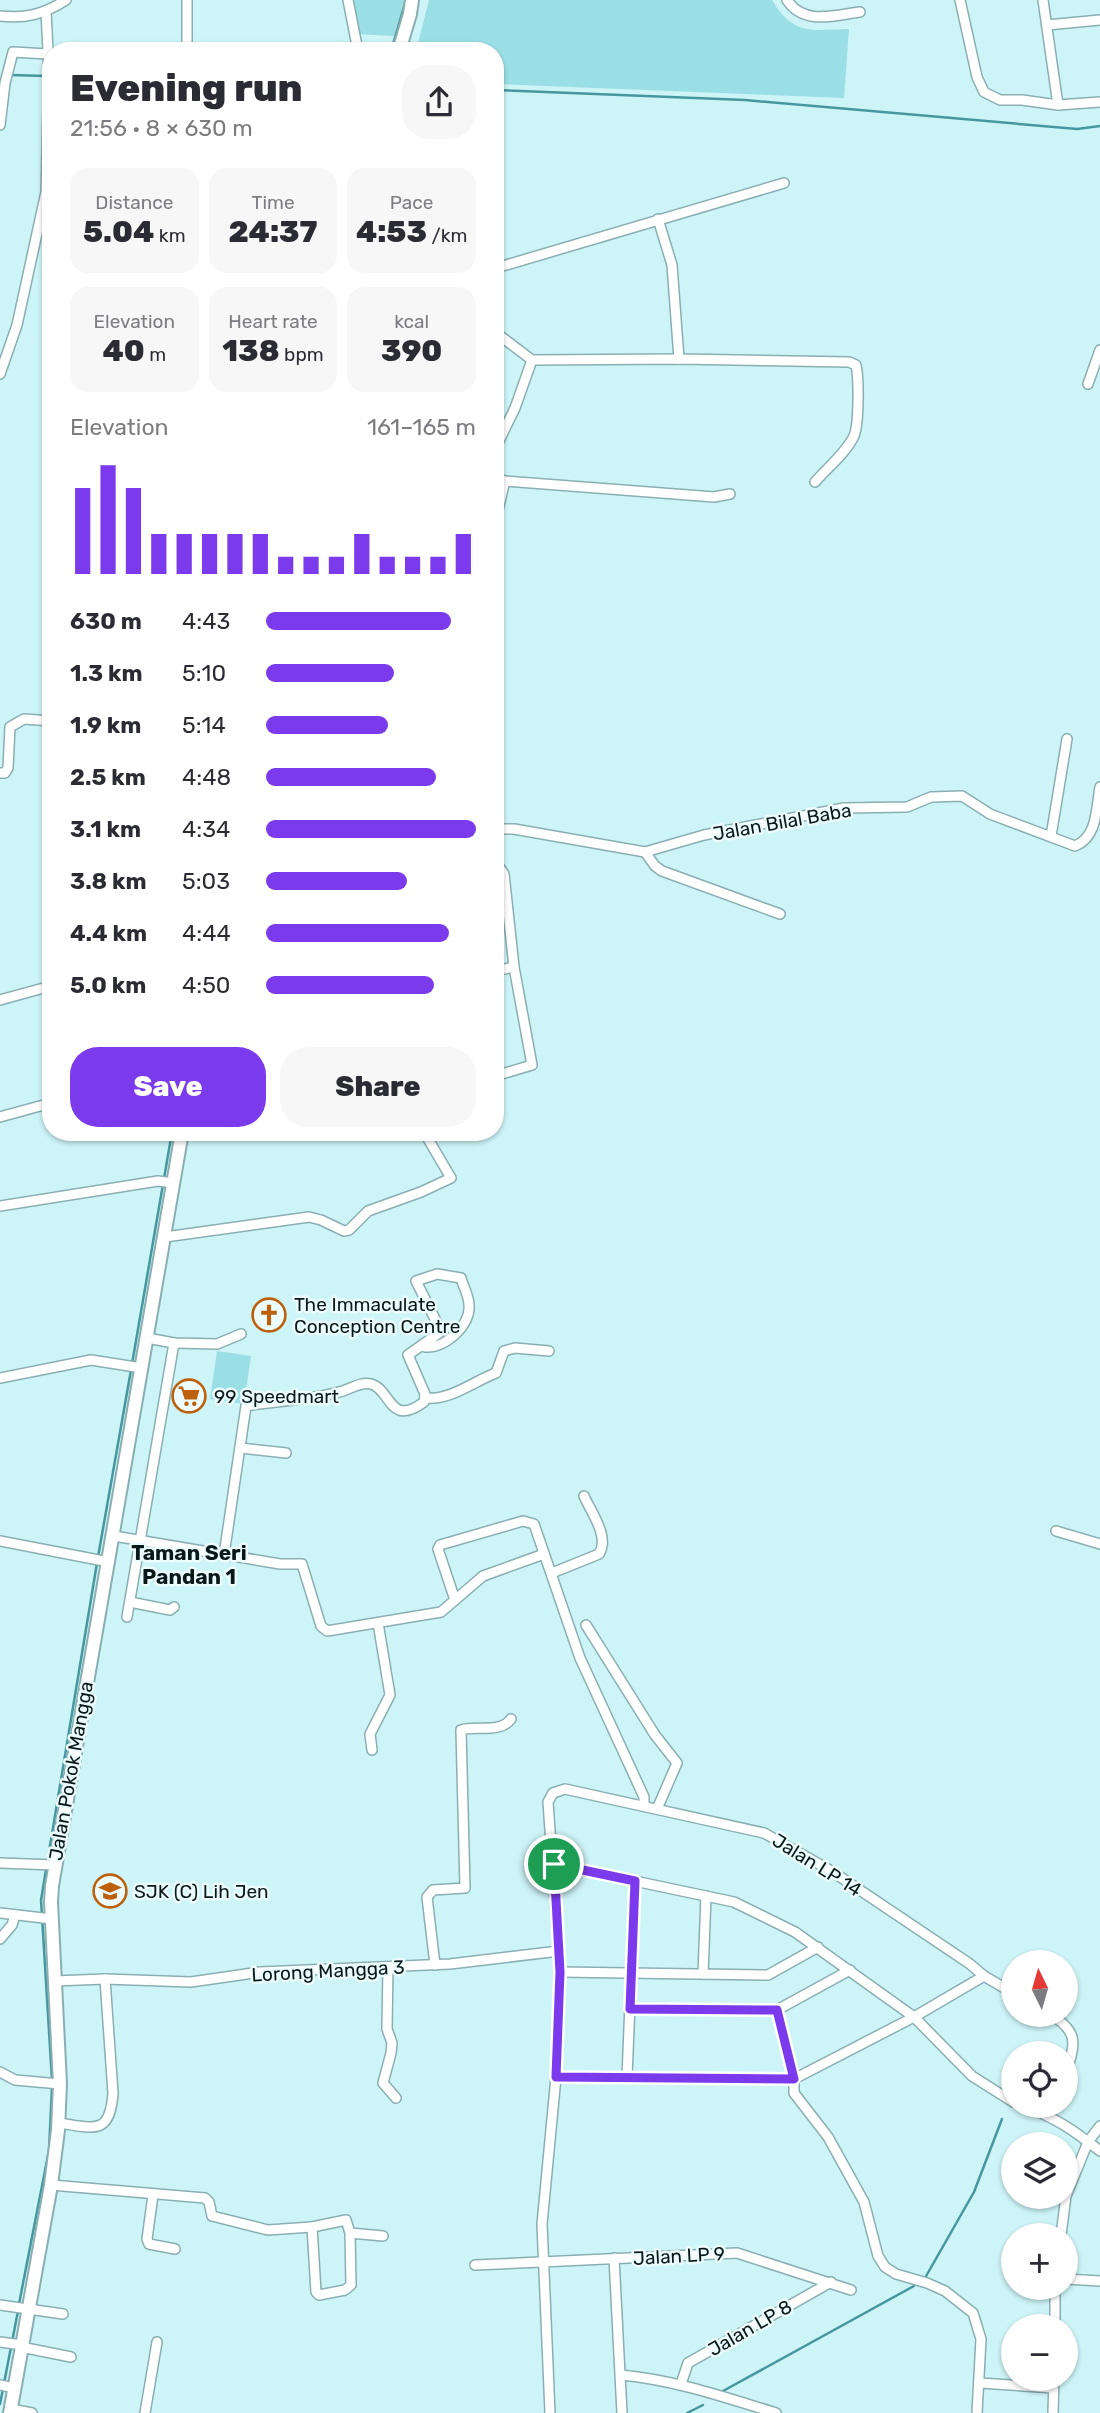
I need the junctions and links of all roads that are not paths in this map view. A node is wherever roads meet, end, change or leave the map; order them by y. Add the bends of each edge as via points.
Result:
1 (66, 0) edge
2 (187, 0) edge
3 (348, 0) edge
4 (412, 0) edge
5 (419, 0) edge
6 (787, 0) edge
7 (960, 0) edge
8 (1042, 0) edge
9 (46, 12) junction
10 (860, 12) dead end
11 (410, 15) junction
12 (0, 16) edge
13 (1100, 20) edge
14 (1047, 25) junction
15 (47, 42) edge
16 (187, 42) edge
17 (356, 42) edge
18 (402, 42) edge
19 (42, 54) edge
20 (1100, 102) edge
21 (1058, 105) junction
22 (0, 125) edge
23 (784, 183) dead end
24 (42, 210) edge
25 (658, 219) junction
26 (504, 266) edge
27 (504, 338) edge
28 (1100, 350) edge
29 (680, 359) junction
30 (532, 360) junction
31 (0, 374) edge
32 (1088, 384) dead end
33 (504, 431) edge
34 (504, 480) edge
35 (815, 482) dead end
36 (730, 494) dead end
37 (42, 720) edge
38 (1067, 739) dead end
39 (0, 773) edge
40 (1100, 787) edge
41 (504, 830) edge
42 (1051, 836) junction
43 (645, 852) junction
44 (504, 874) edge
45 (780, 914) dead end
46 (513, 967) junction
47 (504, 969) edge
48 (42, 988) edge
49 (0, 1000) edge
50 (504, 1073) edge
51 (42, 1106) edge
52 (0, 1117) edge
53 (180, 1141) edge
54 (429, 1141) edge
55 (171, 1182) junction
56 (0, 1206) edge
57 (164, 1237) junction
58 (241, 1334) dead end
59 (147, 1338) junction
60 (174, 1343) junction
61 (424, 1344) junction
62 (549, 1351) dead end
63 (139, 1367) junction
64 (0, 1378) edge
65 (425, 1398) junction
66 (240, 1448) junction
67 (286, 1453) dead end
68 (584, 1496) dead end
69 (1056, 1531) dead end
70 (114, 1536) junction
71 (0, 1541) edge
72 (141, 1541) junction
73 (1100, 1544) edge
74 (544, 1554) junction
75 (223, 1555) junction
76 (102, 1561) junction
77 (552, 1573) junction
78 (454, 1600) junction
79 (130, 1602) junction
80 (174, 1607) dead end
81 (127, 1617) dead end
82 (378, 1623) junction
83 (586, 1625) dead end
84 (511, 1719) dead end
85 (372, 1750) dead end
86 (644, 1806) junction
87 (657, 1809) junction
88 (0, 1863) edge
89 (554, 1864) junction
90 (49, 1865) junction
91 (635, 1881) junction
92 (706, 1896) junction
93 (0, 1913) edge
94 (15, 1915) junction
95 (45, 1918) junction
96 (0, 1939) edge
97 (817, 1947) junction
98 (559, 1951) junction
99 (435, 1965) junction
100 (388, 1967) junction
101 (850, 1970) junction
102 (560, 1972) junction
103 (631, 1973) junction
104 (703, 1974) junction
105 (984, 1976) junction
106 (105, 1979) junction
107 (54, 1981) junction
108 (1001, 1986) edge
109 (630, 2009) junction
110 (777, 2010) junction
111 (914, 2017) junction
112 (0, 2072) edge
113 (556, 2077) junction
114 (627, 2077) junction
115 (794, 2079) junction
116 (57, 2084) junction
117 (1001, 2094) edge
118 (396, 2098) dead end
119 (1054, 2118) edge
120 (59, 2123) junction
121 (1100, 2126) edge
122 (1088, 2141) junction
123 (1100, 2151) edge
124 (1078, 2166) edge
125 (51, 2185) junction
126 (153, 2195) junction
127 (312, 2227) junction
128 (349, 2233) junction
129 (383, 2236) dead end
130 (175, 2249) dead end
131 (614, 2259) junction
132 (544, 2262) junction
133 (475, 2265) dead end
134 (1078, 2280) edge
135 (1100, 2281) edge
136 (831, 2282) junction
137 (851, 2290) dead end
138 (0, 2305) edge
139 (22, 2307) junction
140 (63, 2314) dead end
141 (157, 2342) dead end
142 (13, 2344) edge
143 (71, 2357) dead end
144 (621, 2375) junction
145 (980, 2383) junction
146 (1001, 2383) edge
147 (681, 2384) junction
148 (7, 2387) edge
149 (1053, 2391) edge
150 (10, 2411) edge
151 (32, 2413) edge
152 (145, 2413) edge
153 (550, 2413) edge
154 (622, 2413) edge
155 (776, 2413) edge
156 (977, 2413) edge
157 (1053, 2413) edge

1 - 9 street
2 - 16 street
3 - 17 street
4 - 11 main road
5 - 11 main road
6 - 10 street via 810,17
7 - 21 street via 984,92 1000,100
8 - 14 street
9 - 12 street
9 - 15 street
11 - 18 main road
13 - 14 street
14 - 21 street
19 - 22 street via 13,52
20 - 21 street
23 - 25 street
24 - 31 street via 17,325
25 - 26 street
25 - 29 street via 672,265
27 - 30 street
28 - 32 street
29 - 30 street
29 - 35 street via 842,361 856,365 855,433
30 - 33 street
34 - 36 street via 714,497
37 - 39 street via 24,719 10,727 8,768
38 - 42 street
40 - 42 street, Jalan Bilal Baba via 1093,827 1084,842 1075,846
41 - 43 street, Jalan Bilal Baba
42 - 43 street, Jalan Bilal Baba via 990,814 962,796 931,797 907,807 844,808 775,821
43 - 45 street via 662,871
44 - 46 street
46 - 47 street
46 - 50 street via 532,1065
48 - 49 street
51 - 52 street
53 - 55 main road, Jalan Pokok Mangga
54 - 57 street via 451,1178 368,1211 349,1230 309,1217
55 - 56 street
55 - 57 main road, Jalan Pokok Mangga
57 - 59 main road, Jalan Pokok Mangga
58 - 60 street via 217,1344
59 - 60 street
59 - 63 main road, Jalan Pokok Mangga
60 - 72 street
61 - 61 street via 440,1329 416,1281 437,1274 461,1278 470,1304 461,1327 434,1348
61 - 65 street via 408,1355
62 - 65 street via 504,1351 496,1373 464,1389
63 - 64 street via 91,1360
63 - 70 main road, Jalan Pokok Mangga
65 - 66 street via 418,1407 401,1410 391,1405 378,1387 364,1384 246,1406
66 - 67 street
66 - 75 street
68 - 77 street via 602,1535 603,1548 599,1554
69 - 73 street
70 - 72 street
70 - 76 main road, Jalan Pokok Mangga
71 - 76 street
72 - 75 street
72 - 79 street
74 - 77 street
74 - 78 street via 484,1576
74 - 78 street via 534,1524 523,1521 443,1543 438,1549
75 - 82 street via 302,1564 327,1631
76 - 90 main road, Jalan Pokok Mangga via 88,1672
77 - 86 street via 580,1658 644,1797
78 - 82 street via 441,1612
79 - 80 street
79 - 81 street
82 - 85 street via 390,1695 370,1734
83 - 87 street via 677,1763
84 - 99 street via 500,1727 461,1730 465,1888 433,1890 427,1897
86 - 87 street, Jalan LP 14
86 - 89 street, Jalan LP 14 via 560,1790 550,1798
87 - 105 street, Jalan LP 14 via 764,1833 833,1872
88 - 90 street
89 - 91 street
89 - 98 street
90 - 95 main road, Jalan Pokok Mangga via 51,1902
91 - 92 street
91 - 103 street
92 - 97 street via 734,1902
92 - 104 street
93 - 94 street
94 - 95 street
94 - 96 street
95 - 107 main road, Jalan Pokok Mangga
97 - 101 street
97 - 104 street via 768,1975
98 - 99 street, Lorong Mangga 3
98 - 102 street
99 - 100 street, Lorong Mangga 3
100 - 106 street, Lorong Mangga 3 via 260,1972 191,1982
100 - 118 street via 387,2029 392,2043 383,2083
101 - 110 street
101 - 111 street
102 - 103 street
102 - 113 street
103 - 104 street
103 - 109 street
105 - 108 street, Jalan LP 14
105 - 111 street
106 - 107 street, Lorong Mangga 3
106 - 120 street via 111,2111 94,2128
107 - 116 main road, Jalan Pokok Mangga
109 - 110 street
109 - 114 street
110 - 115 street
111 - 115 street
111 - 117 street via 972,2076
112 - 116 street via 15,2080
113 - 114 street
113 - 132 street via 542,2224
114 - 115 street
115 - 145 street via 794,2093 828,2137 864,2202 885,2267 945,2291 973,2313 981,2339
116 - 120 main road, Jalan Pokok Mangga
119 - 122 street
120 - 125 main road, Jalan Pokok Mangga
121 - 122 street
122 - 123 street
122 - 124 street
125 - 126 street
125 - 139 main road, Jalan Pokok Mangga
126 - 127 street via 205,2198 212,2216 268,2230
126 - 130 street via 149,2244
127 - 128 street via 346,2220
127 - 128 street via 316,2292 323,2296 351,2285
128 - 129 street
131 - 132 street, Jalan LP 9
131 - 136 street, Jalan LP 9 via 737,2253
131 - 144 street
132 - 133 street, Jalan LP 9
132 - 153 street
134 - 135 street
136 - 137 street, Jalan LP 9
136 - 147 street, Jalan LP 8 via 688,2363
138 - 139 street
139 - 140 street
139 - 142 main road, Jalan Pokok Mangga
141 - 152 street
142 - 143 street
142 - 148 main road, Jalan Pokok Mangga
144 - 147 street
144 - 154 street
145 - 146 street
145 - 156 street
147 - 155 street
148 - 150 main road, Jalan Pokok Mangga
149 - 157 street
150 - 151 street

